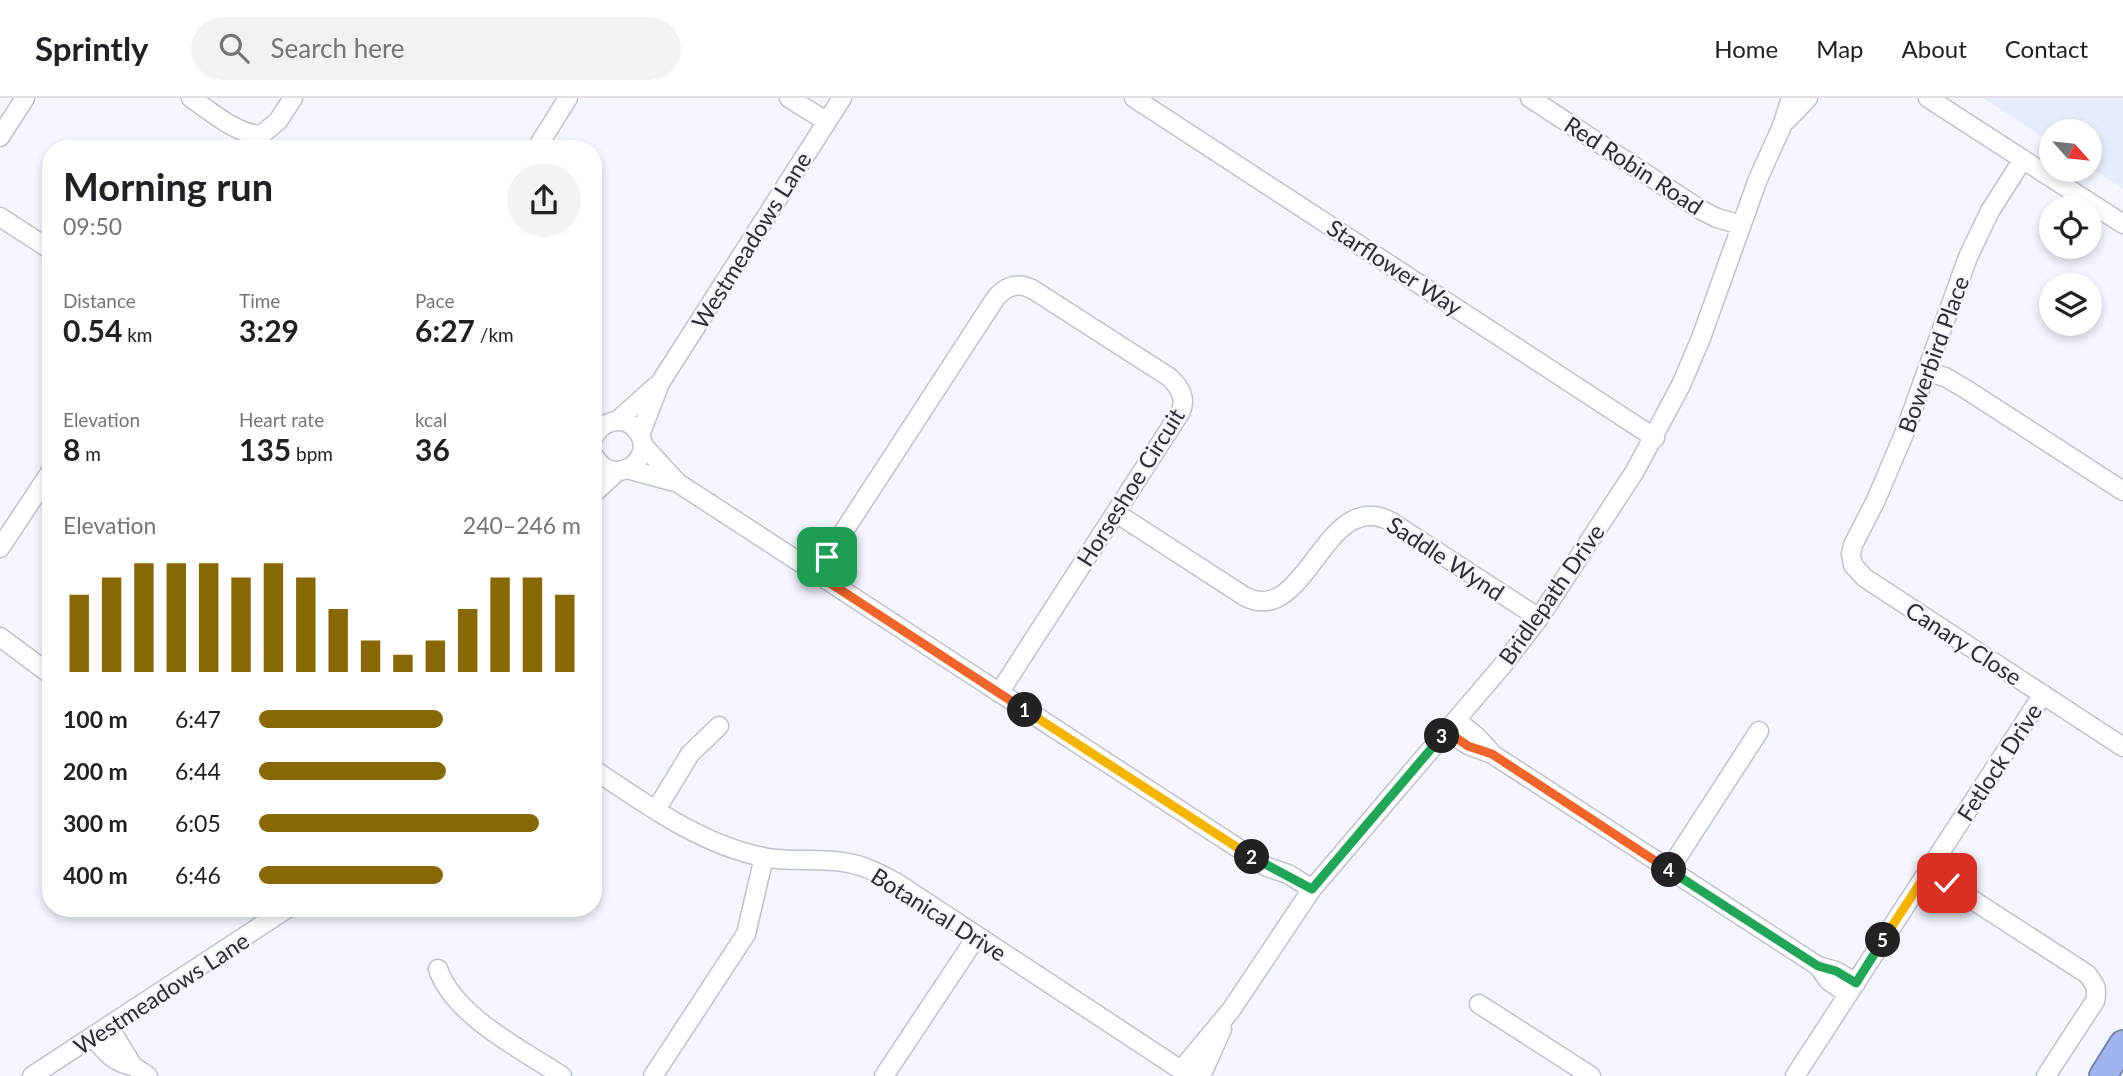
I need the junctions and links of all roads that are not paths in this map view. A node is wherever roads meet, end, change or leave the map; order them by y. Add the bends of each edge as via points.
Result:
1 (25, 98) edge
2 (191, 98) edge
3 (293, 98) edge
4 (568, 98) edge
5 (789, 98) edge
6 (842, 98) edge
7 (1134, 98) edge
8 (1530, 98) edge
9 (1791, 98) edge
10 (1808, 98) edge
11 (1928, 98) edge
12 (826, 121) junction
13 (1782, 126) junction
14 (0, 136) edge
15 (542, 140) edge
16 (2022, 159) junction
17 (0, 217) edge
18 (2123, 224) edge
19 (1741, 225) junction
20 (42, 244) edge
21 (1927, 372) junction
22 (660, 383) junction
23 (617, 421) junction
24 (602, 426) edge
25 (1655, 438) junction
26 (641, 440) junction
27 (602, 466) edge
28 (622, 470) junction
29 (678, 483) junction
30 (42, 485) edge
31 (602, 487) edge
32 (2123, 491) edge
33 (1116, 513) junction
34 (0, 548) edge
35 (1851, 554) joint
36 (816, 574) junction
37 (1539, 618) junction
38 (0, 637) edge
39 (42, 668) edge
40 (999, 693) junction
41 (2043, 694) junction
42 (1451, 725) junction
43 (719, 726) dead end
44 (1759, 732) dead end
45 (2123, 747) edge
46 (602, 775) edge
47 (656, 810) junction
48 (764, 858) junction
49 (1670, 870) junction
50 (1928, 871) junction
51 (1307, 895) junction
52 (274, 917) edge
53 (976, 936) junction
54 (438, 970) dead end
55 (1852, 988) junction
56 (1479, 1004) dead end
57 (1231, 1010) junction
58 (101, 1032) junction
59 (2123, 1044) edge
60 (141, 1071) edge
61 (1186, 1073) edge
62 (32, 1076) edge
63 (562, 1076) edge
64 (653, 1076) edge
65 (884, 1076) edge
66 (1201, 1076) edge
67 (1591, 1076) edge
68 (1795, 1076) edge
69 (2046, 1076) edge
70 (2103, 1076) edge

1 - 14 street
2 - 3 street via 250,135 261,135 278,121
4 - 15 street
5 - 12 street
6 - 12 street, Westmeadows Lane
7 - 25 street, Starflower Way
8 - 19 street, Red Robin Road via 1701,210
9 - 13 street, Bridlepath Drive
10 - 13 street, Bridlepath Drive
11 - 16 street
12 - 22 street, Westmeadows Lane
13 - 19 street, Bridlepath Drive
16 - 18 street
16 - 21 street, Bowerbird Place via 1968,257
17 - 20 street
19 - 25 street, Bridlepath Drive via 1701,338
21 - 32 street via 1964,388
21 - 35 street, Bowerbird Place
22 - 23 street, Westmeadows Lane
22 - 26 street, Westmeadows Lane
23 - 24 street, Westmeadows Lane
23 - 26 street via 631,425
25 - 37 street, Bridlepath Drive
26 - 28 street, Westmeadows Lane via 638,461
26 - 29 street
27 - 28 street
28 - 29 street
28 - 31 street
29 - 36 street
30 - 34 street
33 - 36 street, Horseshoe Circuit via 1176,421 1183,408 1182,393 1169,377 1032,289 1011,286 995,299
33 - 37 street, Saddle Wynd via 1244,596 1265,603 1286,592 1349,522 1373,514
33 - 40 street, Horseshoe Circuit
35 - 41 street, Canary Close via 1853,565 1865,578
36 - 40 street
37 - 42 street, Bridlepath Drive
38 - 39 street
40 - 51 street
41 - 45 street, Canary Close
41 - 50 street, Fetlock Drive
42 - 49 street via 1476,736 1492,754
42 - 51 street, Bridlepath Drive
43 - 47 street via 690,754
44 - 49 street
46 - 47 street, Botanical Drive
47 - 48 street, Botanical Drive via 692,832
48 - 53 street, Botanical Drive via 848,863 874,871
48 - 64 street via 746,934
49 - 55 street via 1818,966 1829,981
50 - 55 street, Fetlock Drive
50 - 69 street via 2096,984 2095,1001
51 - 57 street, Bridlepath Drive
52 - 58 street, Westmeadows Lane
53 - 61 street, Botanical Drive
53 - 65 street
54 - 63 street via 455,1001
55 - 68 street, Fetlock Drive
56 - 67 street
57 - 61 street, Bridlepath Drive
57 - 66 street, Bridlepath Drive
58 - 60 street
58 - 62 street, Westmeadows Lane
59 - 70 highway

